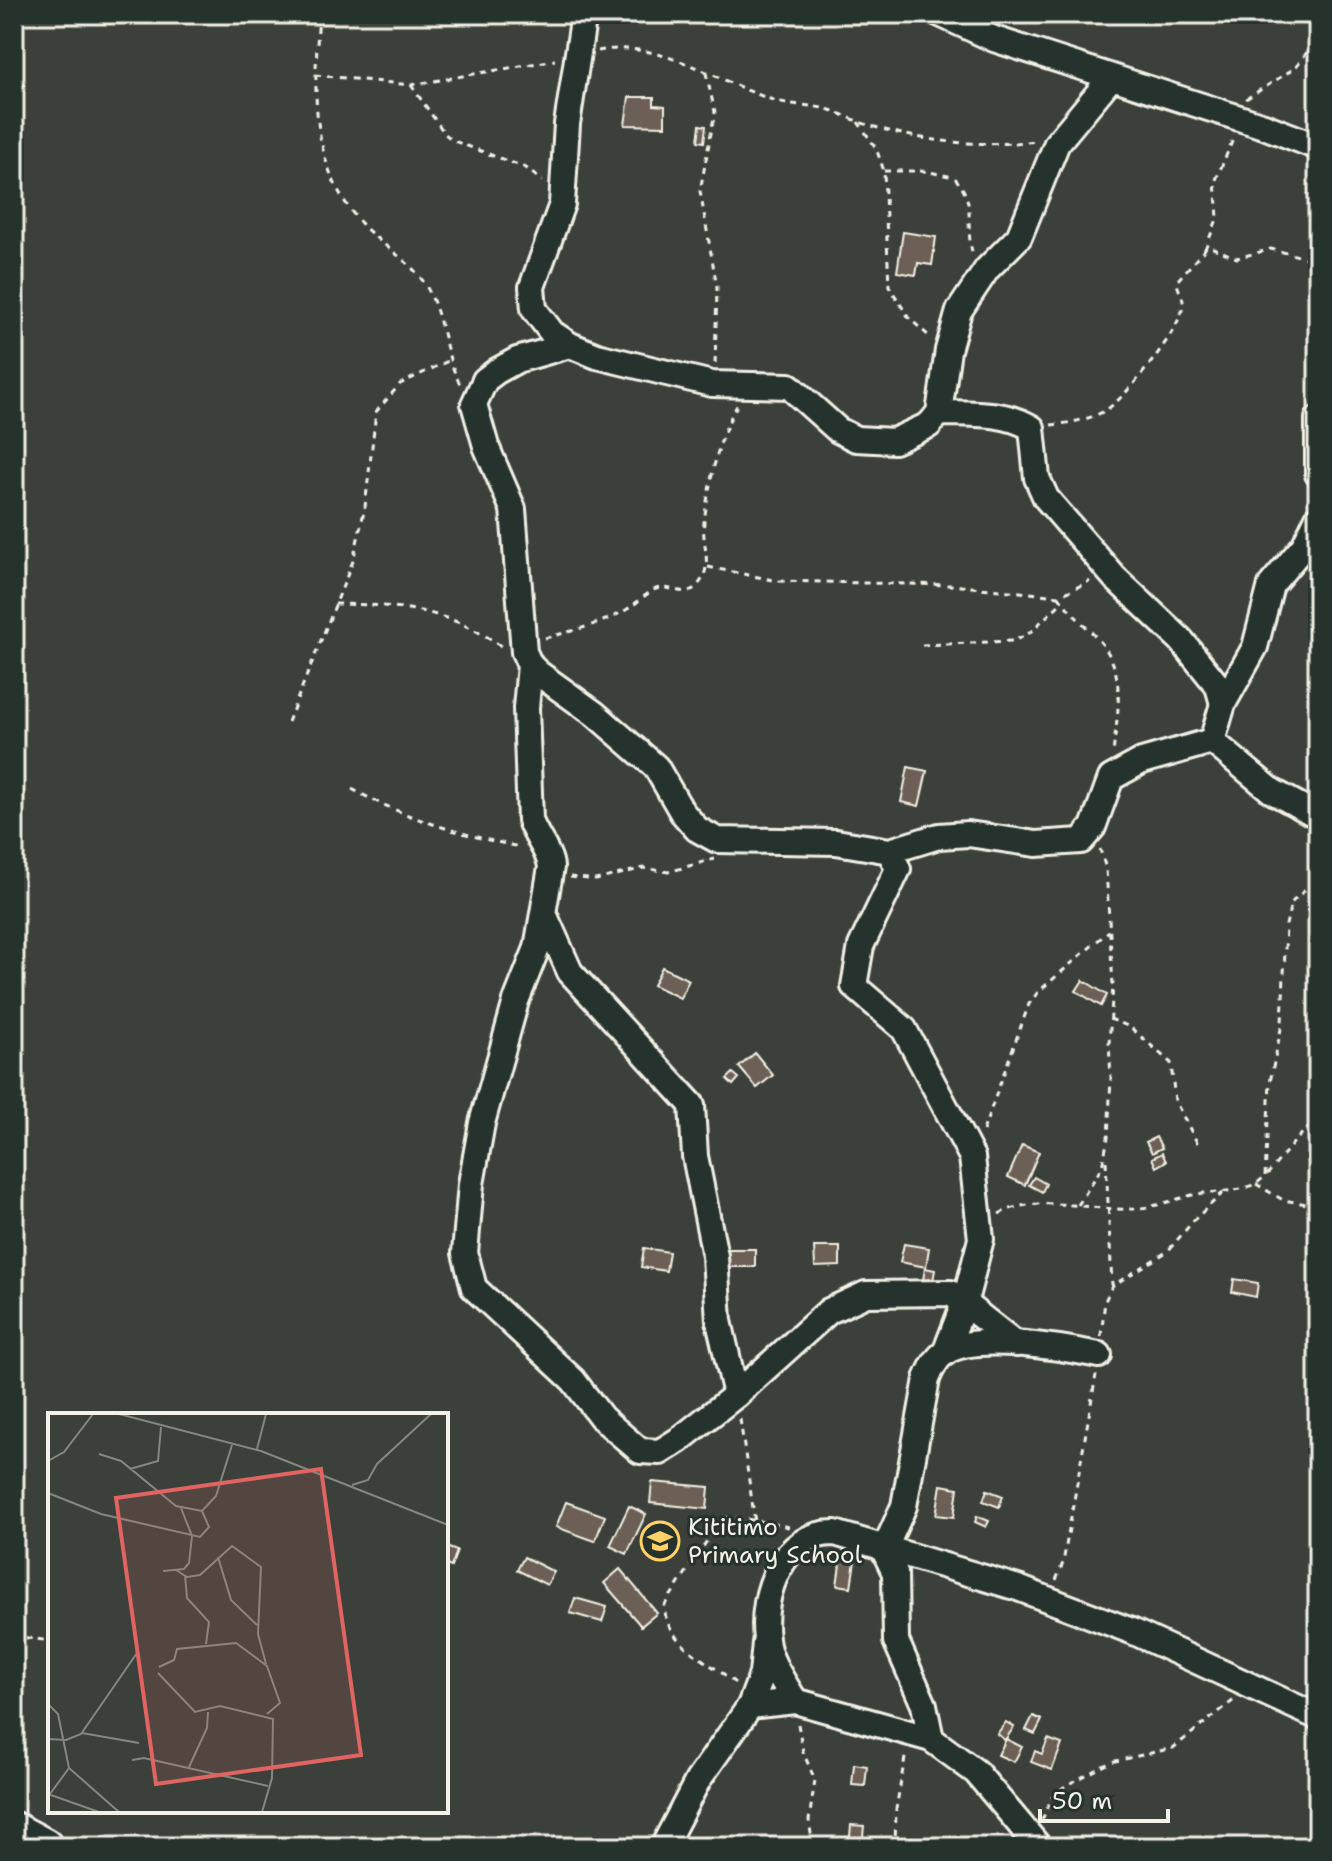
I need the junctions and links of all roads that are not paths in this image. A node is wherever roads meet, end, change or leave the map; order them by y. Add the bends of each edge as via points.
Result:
1 (584, 14) edge
2 (940, 14) edge
3 (1110, 79) junction
4 (1318, 147) edge
5 (570, 345) junction
6 (939, 413) junction
7 (1318, 419) edge
8 (1318, 474) edge
9 (1318, 517) edge
10 (526, 656) junction
11 (1223, 704) junction
12 (1212, 741) junction
13 (1318, 816) edge
14 (890, 851) junction
15 (545, 916) junction
16 (965, 1301) junction
17 (1016, 1344) junction
18 (945, 1353) junction
19 (1099, 1355) road end
20 (736, 1395) junction
21 (884, 1550) junction
22 (766, 1641) junction
23 (795, 1701) junction
24 (750, 1706) junction
25 (1318, 1717) edge
26 (920, 1735) junction
27 (14, 1831) edge
28 (1038, 1845) edge
29 (44, 1847) edge
30 (663, 1847) edge

1 - 5 street via 567,124 562,204 538,267 532,300 540,320
2 - 3 street via 994,39
3 - 4 street
3 - 6 street via 1057,143 1026,225 959,311
5 - 6 street via 712,384 789,386 838,430 866,441 917,434
5 - 10 street via 497,371 485,380 474,404 513,509
6 - 11 street via 989,415 1032,428 1039,488 1115,578 1181,640 1218,686
7 - 8 street
9 - 11 street via 1304,546 1271,585 1255,647
10 - 14 street via 656,767 682,812 717,840 793,839
10 - 15 street via 530,820 547,855
11 - 12 street
12 - 13 street via 1272,791
12 - 14 street via 1142,761 1111,778 1093,827 1081,841 1036,844 954,835
14 - 16 street via 898,869 861,946 854,986 904,1029 972,1157 981,1239
15 - 20 street via 570,972 692,1105 695,1156 717,1270 719,1321
15 - 20 street via 478,1144 465,1253 474,1288 640,1451 660,1452
16 - 17 street
16 - 18 street
16 - 20 street via 936,1292 866,1294 847,1301
17 - 18 street via 961,1346
17 - 19 street
18 - 21 street via 927,1379 904,1506
21 - 22 street via 835,1533 817,1533 793,1550 777,1569 765,1614
21 - 25 street via 1018,1588 1134,1632
21 - 26 street via 895,1573 896,1641 924,1705
22 - 23 street
22 - 24 street via 762,1674
23 - 24 street
23 - 26 street
24 - 30 street via 698,1780
26 - 28 street via 976,1772
27 - 29 highway

